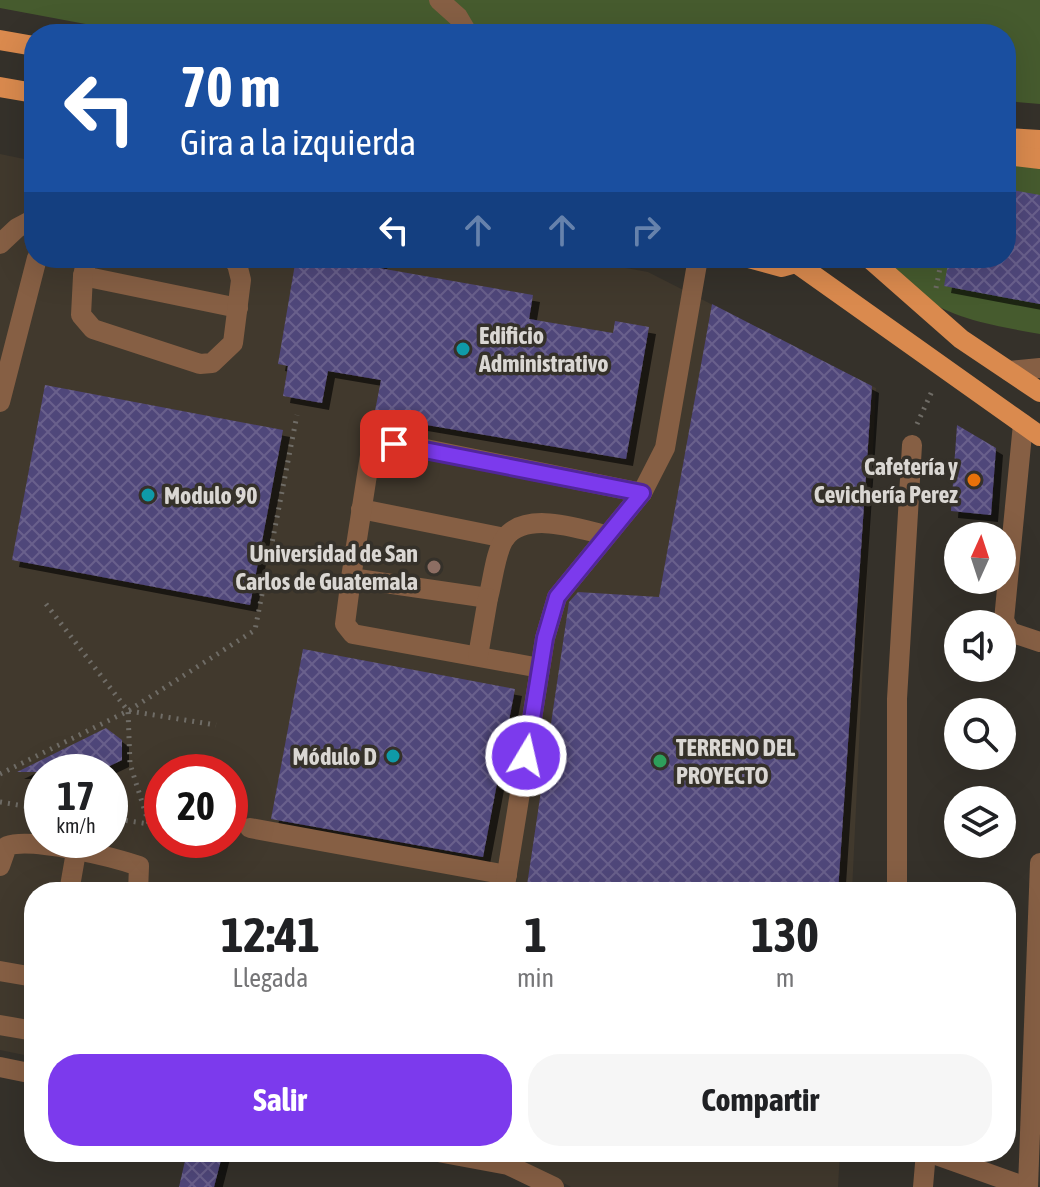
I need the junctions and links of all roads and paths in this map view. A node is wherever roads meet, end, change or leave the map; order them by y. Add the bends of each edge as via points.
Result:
1 (439, 0) edge
2 (462, 24) edge
3 (0, 40) edge
4 (24, 44) edge
5 (2, 91) edge
6 (24, 92) edge
7 (1016, 139) edge
8 (1040, 140) edge
9 (1016, 156) edge
10 (1040, 159) edge
11 (24, 224) edge
12 (0, 244) edge
13 (34, 268) edge
14 (85, 268) edge
15 (89, 268) edge
16 (238, 268) edge
17 (696, 268) edge
18 (814, 268) edge
19 (880, 268) edge
20 (940, 268) edge
21 (934, 298) dead end
22 (238, 308) junction
23 (944, 365) junction
24 (1040, 368) edge
25 (1009, 371) junction
26 (1040, 392) edge
27 (0, 402) edge
28 (297, 415) dead end
29 (1031, 430) edge
30 (912, 445) joint
31 (642, 493) junction
32 (361, 509) junction
33 (606, 535) junction
34 (505, 538) junction
35 (351, 578) junction
36 (488, 598) junction
37 (46, 604) dead end
38 (1040, 642) edge
39 (478, 656) junction
40 (540, 668) junction
41 (128, 711) junction
42 (216, 725) dead end
43 (0, 774) edge
44 (0, 802) edge
45 (24, 806) edge
46 (144, 808) edge
47 (250, 828) dead end
48 (24, 843) edge
49 (75, 858) edge
50 (103, 858) edge
51 (1040, 863) edge
52 (0, 866) edge
53 (71, 882) edge
54 (138, 882) edge
55 (501, 882) edge
56 (506, 882) edge
57 (897, 882) edge
58 (0, 971) edge
59 (24, 975) edge
60 (0, 1025) edge
61 (24, 1029) edge
62 (0, 1067) edge
63 (24, 1072) edge
64 (492, 1162) edge
65 (926, 1162) edge
66 (956, 1162) edge
67 (554, 1187) edge
68 (923, 1187) edge
69 (1027, 1187) edge

1 - 2 street
3 - 4 main road
5 - 6 main road
7 - 8 main road
9 - 10 main road
11 - 12 street
13 - 27 street
14 - 22 street via 81,315 93,329 200,364 224,355 233,343
15 - 22 street
16 - 22 street
17 - 31 street via 665,448
18 - 23 main road
19 - 25 main road via 961,339
20 - 21 path
23 - 29 main road
23 - 30 path
24 - 25 street
25 - 26 main road
28 - 41 path via 255,630
29 - 38 street via 1004,620 1010,632
30 - 57 street via 897,699
31 - 32 street via 379,444 371,449
31 - 33 street
32 - 34 street
32 - 35 street
33 - 34 street via 547,523 522,525
33 - 40 street via 557,597
34 - 36 street
35 - 36 street
35 - 39 street via 345,624 353,634
36 - 39 street
37 - 41 path
39 - 40 street
40 - 56 street
41 - 42 path
41 - 43 path
41 - 46 path via 130,764
44 - 45 path
47 - 55 street
48 - 52 street via 7,846
49 - 53 street
50 - 54 street via 139,866
51 - 69 street
58 - 59 street
60 - 61 street
62 - 63 street
64 - 67 street
65 - 68 street
66 - 69 street

